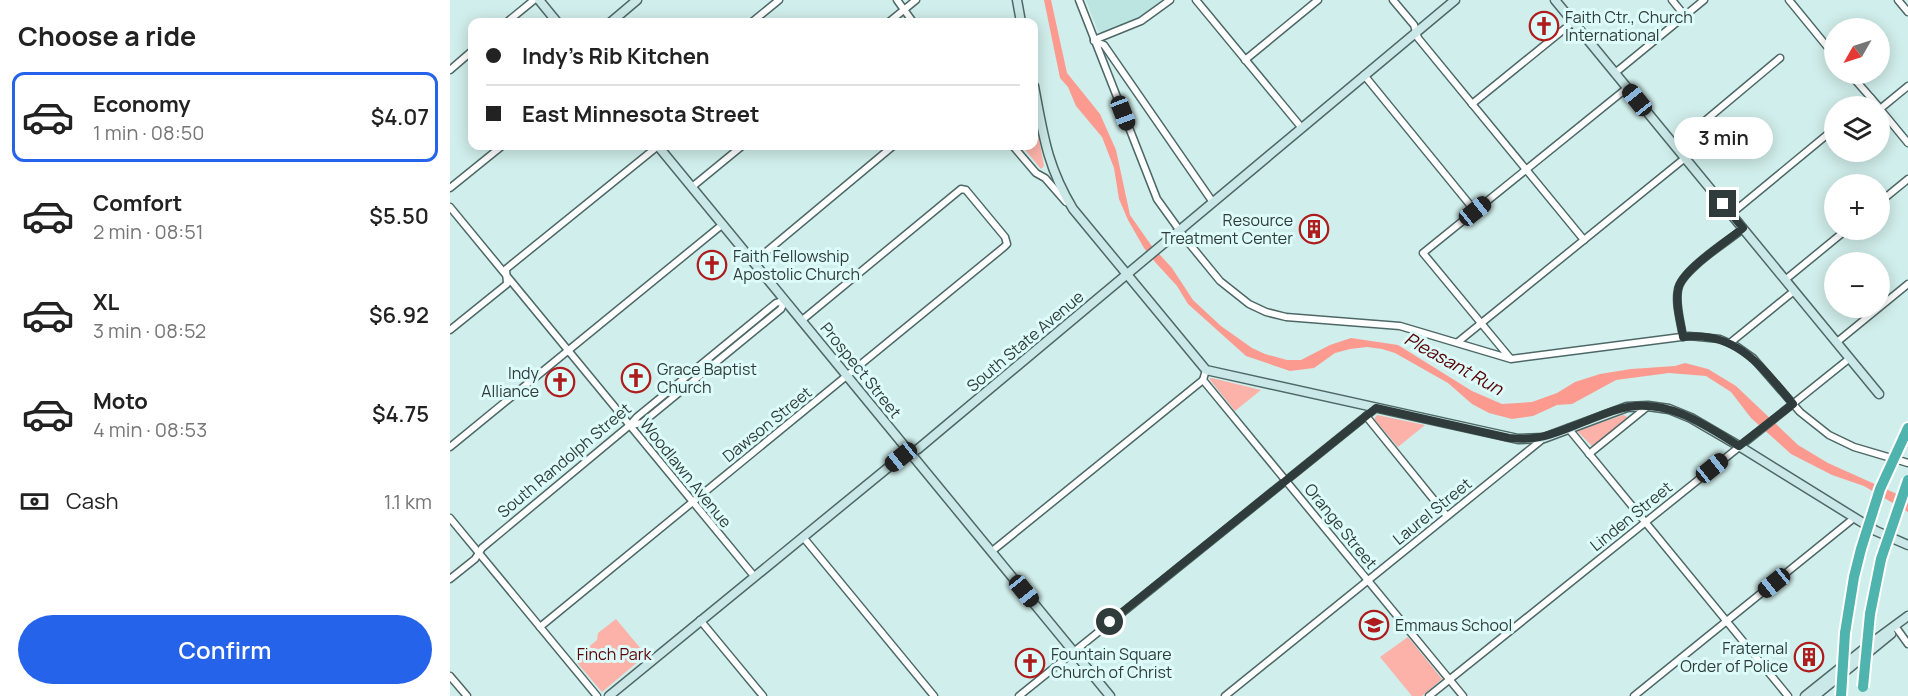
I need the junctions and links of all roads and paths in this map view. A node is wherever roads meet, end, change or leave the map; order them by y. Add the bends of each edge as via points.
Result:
1 (537, 0) edge
2 (637, 0) edge
3 (779, 0) edge
4 (897, 0) edge
5 (916, 0) edge
6 (1017, 0) edge
7 (1079, 0) edge
8 (1170, 0) edge
9 (1196, 0) edge
10 (1318, 0) edge
11 (1393, 0) edge
12 (1455, 0) edge
13 (1555, 0) edge
14 (1672, 0) edge
15 (1704, 0) edge
16 (1789, 0) edge
17 (1898, 0) edge
18 (904, 10) junction
19 (1908, 12) edge
20 (1685, 16) junction
21 (512, 18) edge
22 (553, 18) edge
23 (615, 18) edge
24 (757, 18) edge
25 (894, 18) edge
26 (909, 18) edge
27 (1020, 18) edge
28 (1573, 22) junction
29 (1416, 32) junction
30 (1094, 40) junction
31 (1824, 43) edge
32 (468, 54) edge
33 (1780, 58) dead end
34 (1245, 60) junction
35 (450, 70) edge
36 (1615, 73) junction
37 (1364, 75) junction
38 (1859, 84) edge
39 (1908, 86) edge
40 (1627, 88) junction
41 (1869, 96) edge
42 (1890, 100) edge
43 (1472, 104) junction
44 (1038, 106) edge
45 (1890, 121) edge
46 (1301, 127) junction
47 (1824, 137) edge
48 (1908, 143) edge
49 (1675, 146) junction
50 (497, 150) edge
51 (653, 150) edge
52 (661, 150) edge
53 (737, 150) edge
54 (888, 150) edge
55 (1016, 150) edge
56 (1685, 158) junction
57 (1526, 170) junction
58 (1908, 179) edge
59 (692, 187) junction
60 (450, 188) edge
61 (1890, 194) edge
62 (1212, 201) junction
63 (450, 207) edge
64 (1073, 209) junction
65 (1475, 211) junction
66 (1731, 214) junction
67 (723, 224) junction
68 (1743, 228) junction
69 (1179, 230) junction
70 (1584, 240) junction
71 (1834, 240) edge
72 (754, 262) junction
73 (1127, 275) junction
74 (506, 276) junction
75 (1785, 280) junction
76 (1908, 284) edge
77 (1794, 291) junction
78 (785, 300) junction
79 (801, 321) junction
80 (1481, 323) junction
81 (450, 330) edge
82 (1683, 337) junction
83 (1458, 342) junction
84 (1837, 342) junction
85 (1730, 343) junction
86 (568, 350) junction
87 (1850, 358) junction
88 (1511, 359) junction
89 (1206, 370) junction
90 (846, 376) junction
91 (1203, 380) junction
92 (1879, 394) dead end
93 (1793, 404) junction
94 (1648, 406) junction
95 (1376, 408) junction
96 (1366, 416) junction
97 (630, 426) junction
98 (1568, 428) junction
99 (1908, 428) edge
100 (1544, 438) junction
101 (1739, 446) junction
102 (450, 447) edge
103 (910, 453) junction
104 (1589, 454) junction
105 (1908, 463) edge
106 (1908, 480) edge
107 (1286, 481) junction
108 (693, 502) junction
109 (1447, 516) junction
110 (450, 518) edge
111 (1854, 518) junction
112 (1645, 522) junction
113 (803, 537) junction
114 (1908, 545) edge
115 (991, 552) junction
116 (479, 553) junction
117 (754, 576) junction
118 (450, 579) edge
119 (1368, 580) junction
120 (1908, 616) edge
121 (700, 620) junction
122 (1727, 621) junction
123 (1895, 626) junction
124 (540, 627) junction
125 (1908, 644) edge
126 (1074, 652) junction
127 (450, 676) edge
128 (1450, 680) junction
129 (1863, 691) edge
130 (467, 696) edge
131 (597, 696) edge
132 (609, 696) edge
133 (763, 696) edge
134 (934, 696) edge
135 (1019, 696) edge
136 (1110, 696) edge
137 (1225, 696) edge
138 (1429, 696) edge
139 (1463, 696) edge
140 (1634, 696) edge
141 (1788, 696) edge
142 (1805, 696) edge
143 (1815, 696) edge
144 (1841, 696) edge

1 - 21 street
1 - 22 street
2 - 23 street
3 - 24 street
4 - 18 street
5 - 18 street
6 - 27 street
7 - 30 street
8 - 30 street via 1141,21
9 - 34 street
10 - 34 street
11 - 29 street
12 - 29 street, South State Avenue
13 - 28 street
14 - 20 street
15 - 20 street
16 - 31 street
17 - 19 street
18 - 25 street
18 - 26 street
20 - 36 street
28 - 36 street
28 - 43 street
29 - 37 street, South State Avenue
29 - 43 street
30 - 62 street via 1104,45
30 - 69 street via 1152,188
32 - 35 street
33 - 49 street
34 - 46 street
36 - 40 street
37 - 46 street, South State Avenue
37 - 65 street
38 - 41 street
39 - 42 street
40 - 49 street
40 - 57 street
43 - 57 street
44 - 64 street via 1050,164
45 - 48 street
46 - 62 street, South State Avenue
47 - 66 street
49 - 56 street
50 - 60 street
51 - 74 street via 506,269
52 - 59 street, Prospect Street
53 - 59 street
54 - 72 street
55 - 64 street
56 - 66 street
56 - 70 street
57 - 65 street
57 - 70 street
58 - 61 street
59 - 67 street, Prospect Street
62 - 69 street, South State Avenue
63 - 74 street, Woodlawn Avenue
64 - 73 street
65 - 80 street via 1424,253
66 - 68 street
67 - 72 street, Prospect Street
67 - 86 street
68 - 75 street
68 - 82 street via 1679,284
69 - 73 street, South State Avenue
69 - 83 street via 1222,284 1260,309 1286,317 1400,326
70 - 80 street
71 - 75 street
72 - 78 street, Prospect Street
73 - 89 street
73 - 103 street, South State Avenue
74 - 81 street via 507,284
74 - 86 street, Woodlawn Avenue
75 - 77 street
76 - 84 street
77 - 84 street
77 - 85 street
78 - 79 street, Prospect Street
78 - 97 street, South Randolph Street via 776,303
79 - 90 street, Prospect Street
79 - 90 street, Dawson Street via 959,190 964,189 1006,240 1004,247
80 - 83 street
80 - 88 street
82 - 85 street via 1707,337
82 - 88 street
83 - 88 street
84 - 87 street
85 - 93 street via 1757,361
86 - 97 street, Woodlawn Avenue
86 - 102 street
87 - 92 street
87 - 93 street, Linden Street
89 - 91 street
89 - 95 street
90 - 103 street, Prospect Street
90 - 108 street, Dawson Street
91 - 107 street, Orange Street
91 - 115 street
93 - 101 street, Linden Street
93 - 105 street via 1819,428 1842,442
94 - 98 street via 1618,409
94 - 101 street via 1685,415
94 - 104 street
95 - 96 street
95 - 100 street via 1509,438
96 - 107 street
96 - 109 street
97 - 108 street, Woodlawn Avenue
97 - 116 street, South Randolph Street
98 - 100 street
98 - 104 street
99 - 144 highway, bridge via 1882,483 1861,549 1845,633
100 - 109 street, Laurel Street
101 - 111 street
101 - 112 street, Linden Street
103 - 113 street, South State Avenue
103 - 115 street, Prospect Street
104 - 112 street
106 - 129 highway, bridge via 1881,559 1870,614
107 - 119 street, Orange Street
107 - 126 street
108 - 117 street, Woodlawn Avenue
108 - 124 street, Dawson Street
109 - 119 street, Laurel Street
110 - 116 street
111 - 114 street
111 - 122 street
112 - 122 street
112 - 128 street, Linden Street
113 - 117 street, South State Avenue
113 - 134 street
115 - 126 street, Prospect Street
116 - 118 street, South Randolph Street
116 - 124 street
117 - 121 street, South State Avenue
119 - 128 street, Orange Street
119 - 137 street, Laurel Street
120 - 123 street
121 - 132 street, South State Avenue
121 - 133 street
122 - 140 street
122 - 141 street
123 - 125 street
123 - 142 street
123 - 143 street via 1882,643
124 - 131 street
126 - 135 street
126 - 136 street, Prospect Street
127 - 130 street
128 - 138 street, Linden Street
128 - 139 street, Orange Street

